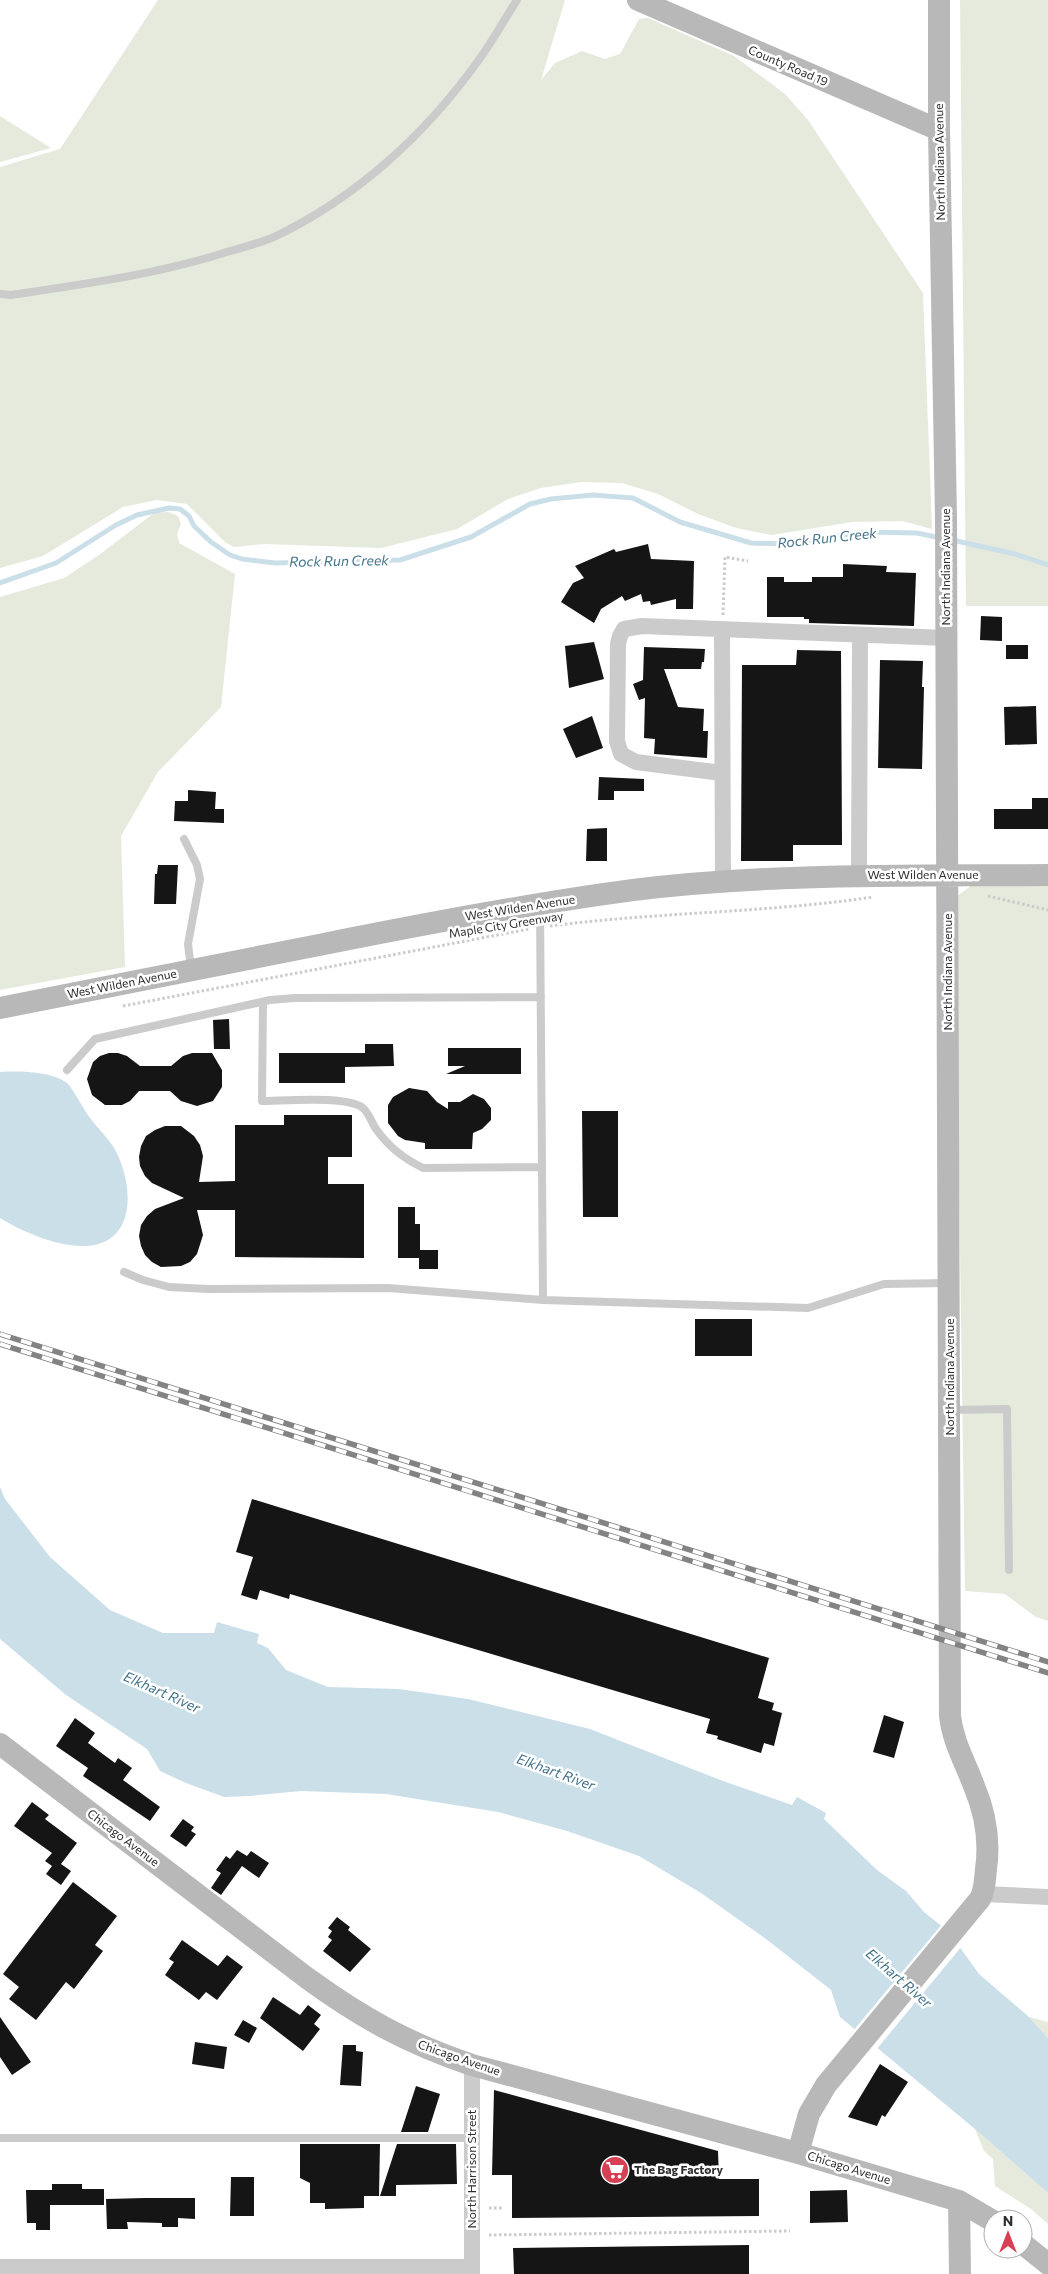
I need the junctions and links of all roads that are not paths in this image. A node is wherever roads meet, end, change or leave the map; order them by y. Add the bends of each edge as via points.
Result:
1 (516, 0) edge
2 (638, 0) edge
3 (939, 0) edge
4 (939, 130) junction
5 (0, 294) edge
6 (722, 630) junction
7 (860, 636) junction
8 (946, 638) junction
9 (722, 773) junction
10 (184, 839) dead end
11 (859, 875) junction
12 (948, 875) junction
13 (1048, 875) edge
14 (723, 882) junction
15 (540, 904) junction
16 (191, 970) junction
17 (541, 996) junction
18 (263, 1002) junction
19 (0, 1008) edge
20 (67, 1070) dead end
21 (542, 1167) junction
22 (124, 1272) dead end
23 (950, 1283) junction
24 (543, 1300) junction
25 (950, 1410) junction
26 (1009, 1570) dead end
27 (0, 1744) edge
28 (983, 1894) junction
29 (1048, 1897) edge
30 (472, 2065) junction
31 (0, 2138) edge
32 (472, 2138) junction
33 (798, 2153) junction
34 (959, 2201) junction
35 (983, 2215) edge
36 (1033, 2252) edge
37 (1048, 2264) edge
38 (0, 2267) edge
39 (472, 2270) edge
40 (197, 2271) edge
41 (960, 2274) edge

1 - 5 lane via 479,60 433,119 386,164 332,204 273,238 198,262 85,284
2 - 4 street, County Road 19
3 - 4 street, North Indiana Avenue
4 - 8 street, North Indiana Avenue
6 - 7 street
6 - 9 street
6 - 9 street via 642,626 624,629 618,644 617,741 621,754 636,762
7 - 8 street
7 - 11 street
8 - 12 street, North Indiana Avenue
9 - 14 street
10 - 16 lane via 200,879 188,944
11 - 12 street, West Wilden Avenue
11 - 14 street, West Wilden Avenue
12 - 13 street, West Wilden Avenue
12 - 23 street, North Indiana Avenue
14 - 15 street, West Wilden Avenue via 634,890
15 - 16 street, West Wilden Avenue
15 - 17 lane
16 - 19 street, West Wilden Avenue
17 - 18 lane via 294,998
17 - 21 lane
18 - 20 lane via 95,1039
18 - 21 lane via 262,1101 351,1102 364,1109 388,1144 405,1159 423,1168
21 - 24 lane
22 - 24 lane via 169,1286 388,1288
23 - 24 lane via 884,1284 808,1308
23 - 25 street, North Indiana Avenue
25 - 26 lane via 1007,1409
25 - 28 street, North Indiana Avenue via 950,1716 957,1748 975,1787 987,1831 988,1862
27 - 30 street, Chicago Avenue via 348,2008 416,2044
28 - 29 street
28 - 33 street, North Indiana Avenue via 830,2079 809,2114
30 - 32 street, North Harrison Street
30 - 33 street, Chicago Avenue
31 - 32 lane
32 - 39 street, North Harrison Street
33 - 34 street, Chicago Avenue
34 - 35 street, Chicago Avenue
34 - 41 street
36 - 37 street
38 - 40 street
39 - 40 street

